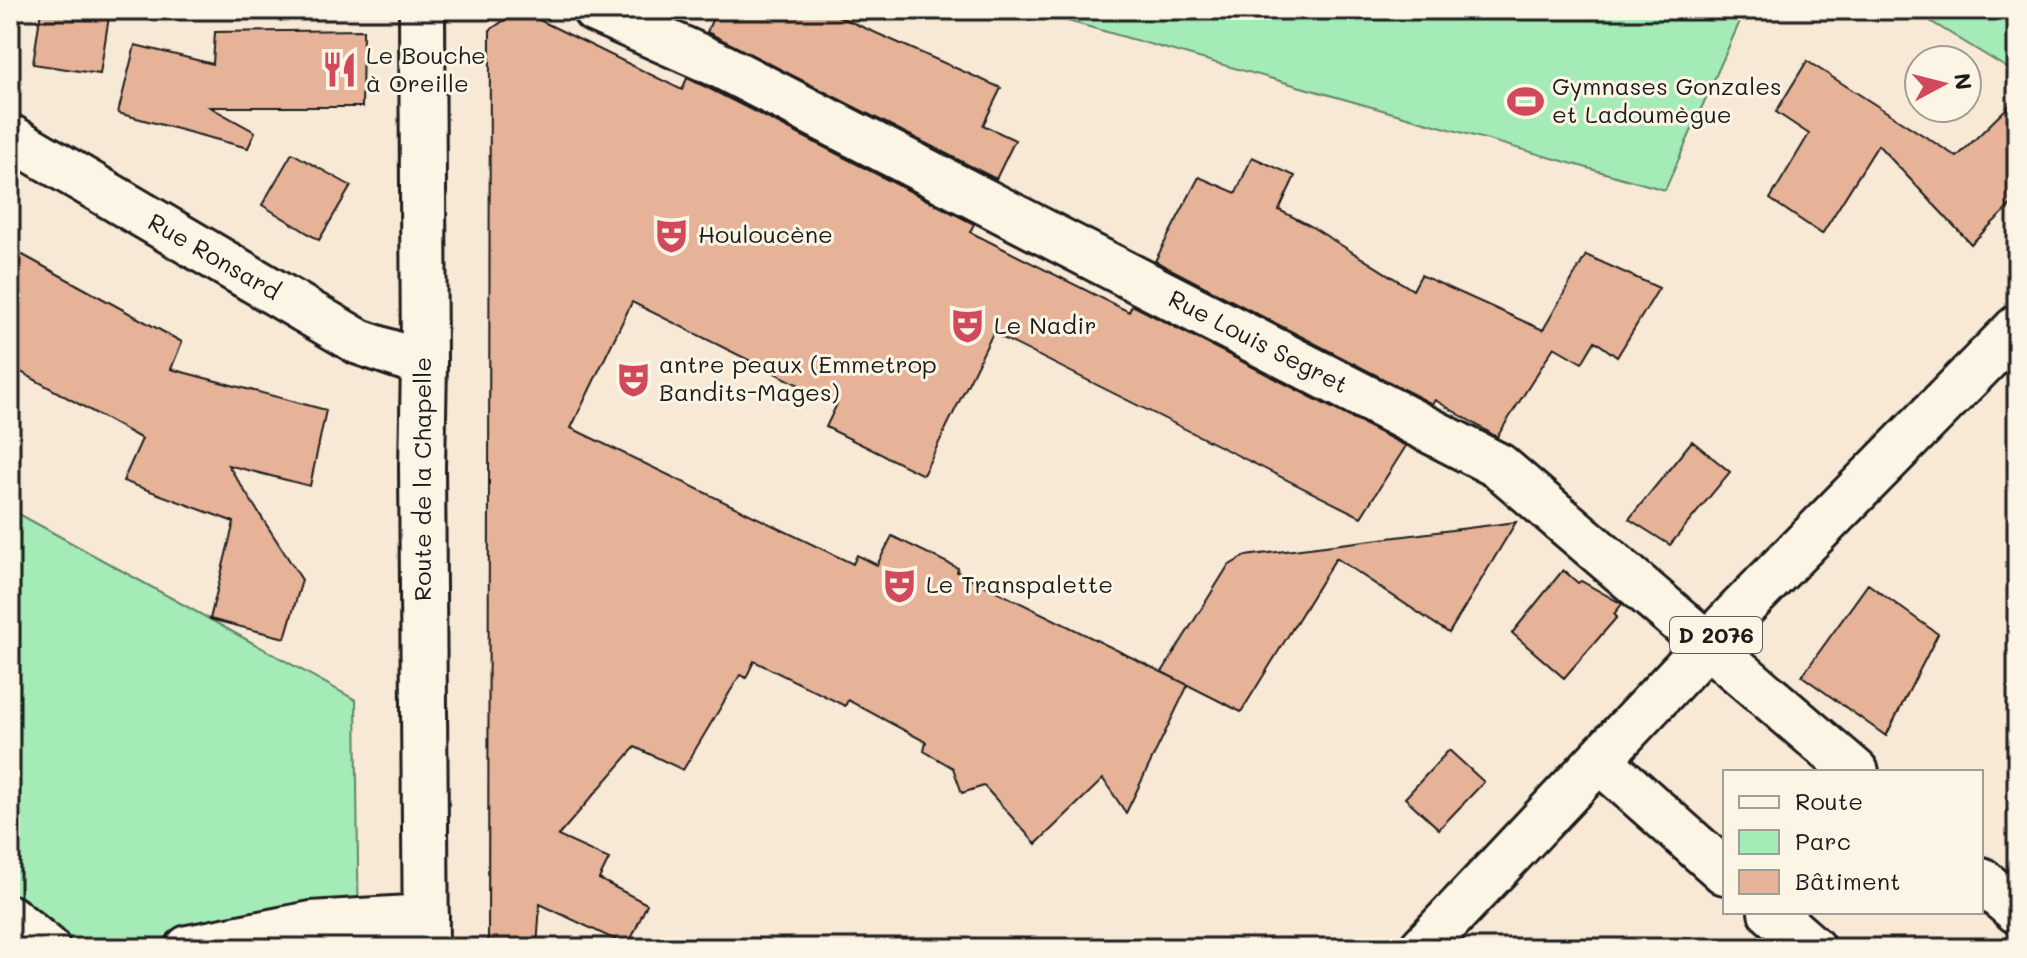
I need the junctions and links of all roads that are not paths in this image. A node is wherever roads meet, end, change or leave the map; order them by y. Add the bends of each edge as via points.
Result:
1 (422, 10) edge
2 (595, 10) edge
3 (10, 137) edge
4 (2017, 328) edge
5 (424, 364) junction
6 (1707, 644) junction
7 (1600, 761) junction
8 (1854, 770) edge
9 (1723, 870) edge
10 (1983, 882) edge
11 (2017, 911) edge
12 (1773, 914) edge
13 (10, 918) edge
14 (426, 932) edge
15 (47, 948) edge
16 (188, 948) edge
17 (1422, 948) edge
18 (1812, 948) edge

1 - 5 street, Route de la Chapelle
2 - 6 street, Rue Louis Segret via 721,66 1499,466
3 - 5 street, Rue Ronsard via 359,342
4 - 6 street, D 2076
5 - 14 street, Route de la Chapelle
6 - 7 street, D 2076
6 - 8 street, Rue Louis Segret
7 - 9 street
7 - 17 street, D 2076
10 - 11 street
12 - 18 street
13 - 15 street
14 - 16 street via 311,924

